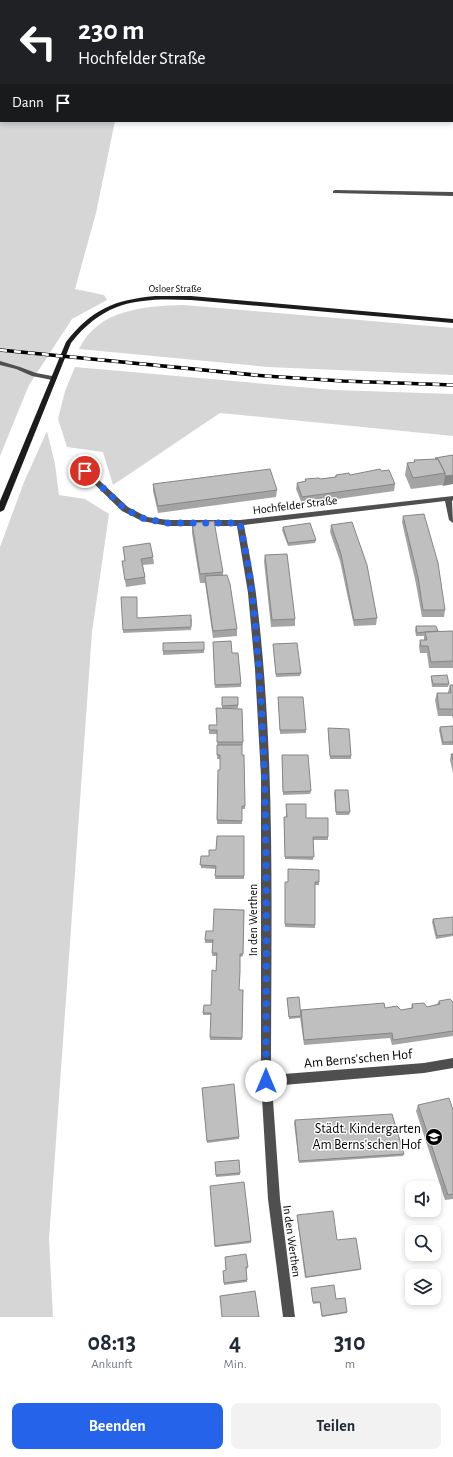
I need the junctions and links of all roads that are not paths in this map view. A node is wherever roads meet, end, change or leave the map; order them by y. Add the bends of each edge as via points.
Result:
1 (335, 192) dead end
2 (453, 194) edge
3 (453, 320) edge
4 (0, 363) edge
5 (52, 378) junction
6 (85, 471) dead end
7 (450, 499) edge
8 (0, 510) edge
9 (453, 520) edge
10 (240, 523) junction
11 (453, 1063) edge
12 (266, 1081) junction
13 (289, 1317) edge

1 - 2 street
3 - 5 main road, Osloer Straße via 191,298 160,297 134,300 103,310 80,326 68,343
4 - 5 street via 34,375
5 - 8 main road, Osloer Straße
6 - 10 street, Hochfelder Straße via 125,509 145,519 168,523
7 - 9 street
7 - 10 street, Hochfelder Straße
10 - 12 street, In den Werthen via 252,593 265,776
11 - 12 street, Am Berns'schen Hof via 424,1068
12 - 13 street, In den Werthen via 274,1200

